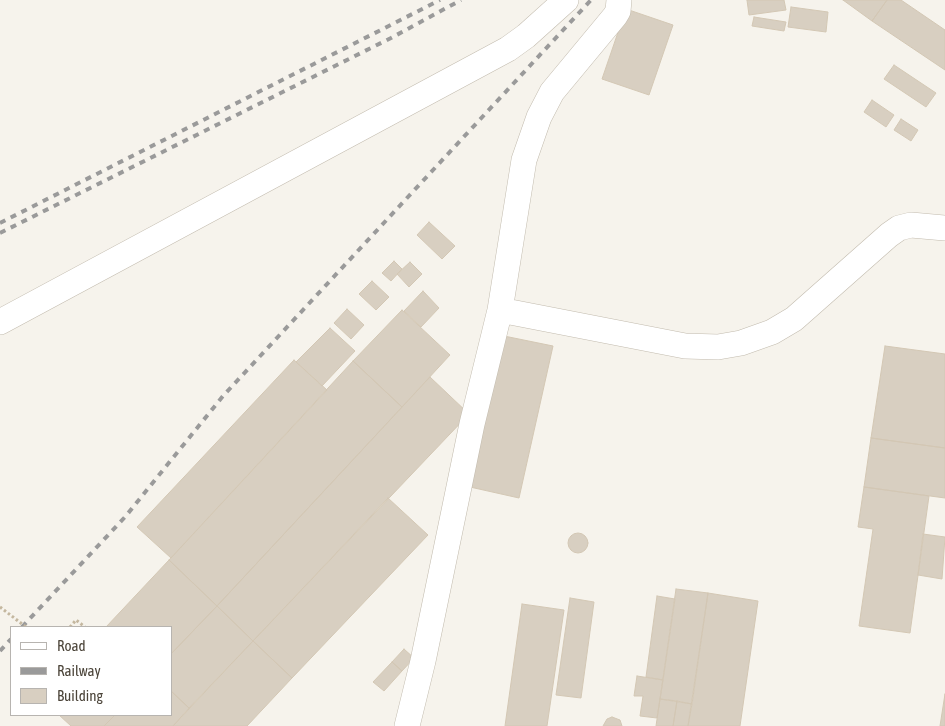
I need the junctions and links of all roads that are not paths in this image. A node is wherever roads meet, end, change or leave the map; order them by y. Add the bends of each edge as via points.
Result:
1 (566, 0) edge
2 (619, 0) edge
3 (945, 228) edge
4 (500, 310) junction
5 (0, 322) edge
6 (407, 726) edge

1 - 5 lane via 508,50
2 - 4 lane via 615,16 552,92 539,117 524,160
3 - 4 lane via 911,225 899,228 794,319 772,332 741,343 718,347 685,346
4 - 6 lane

